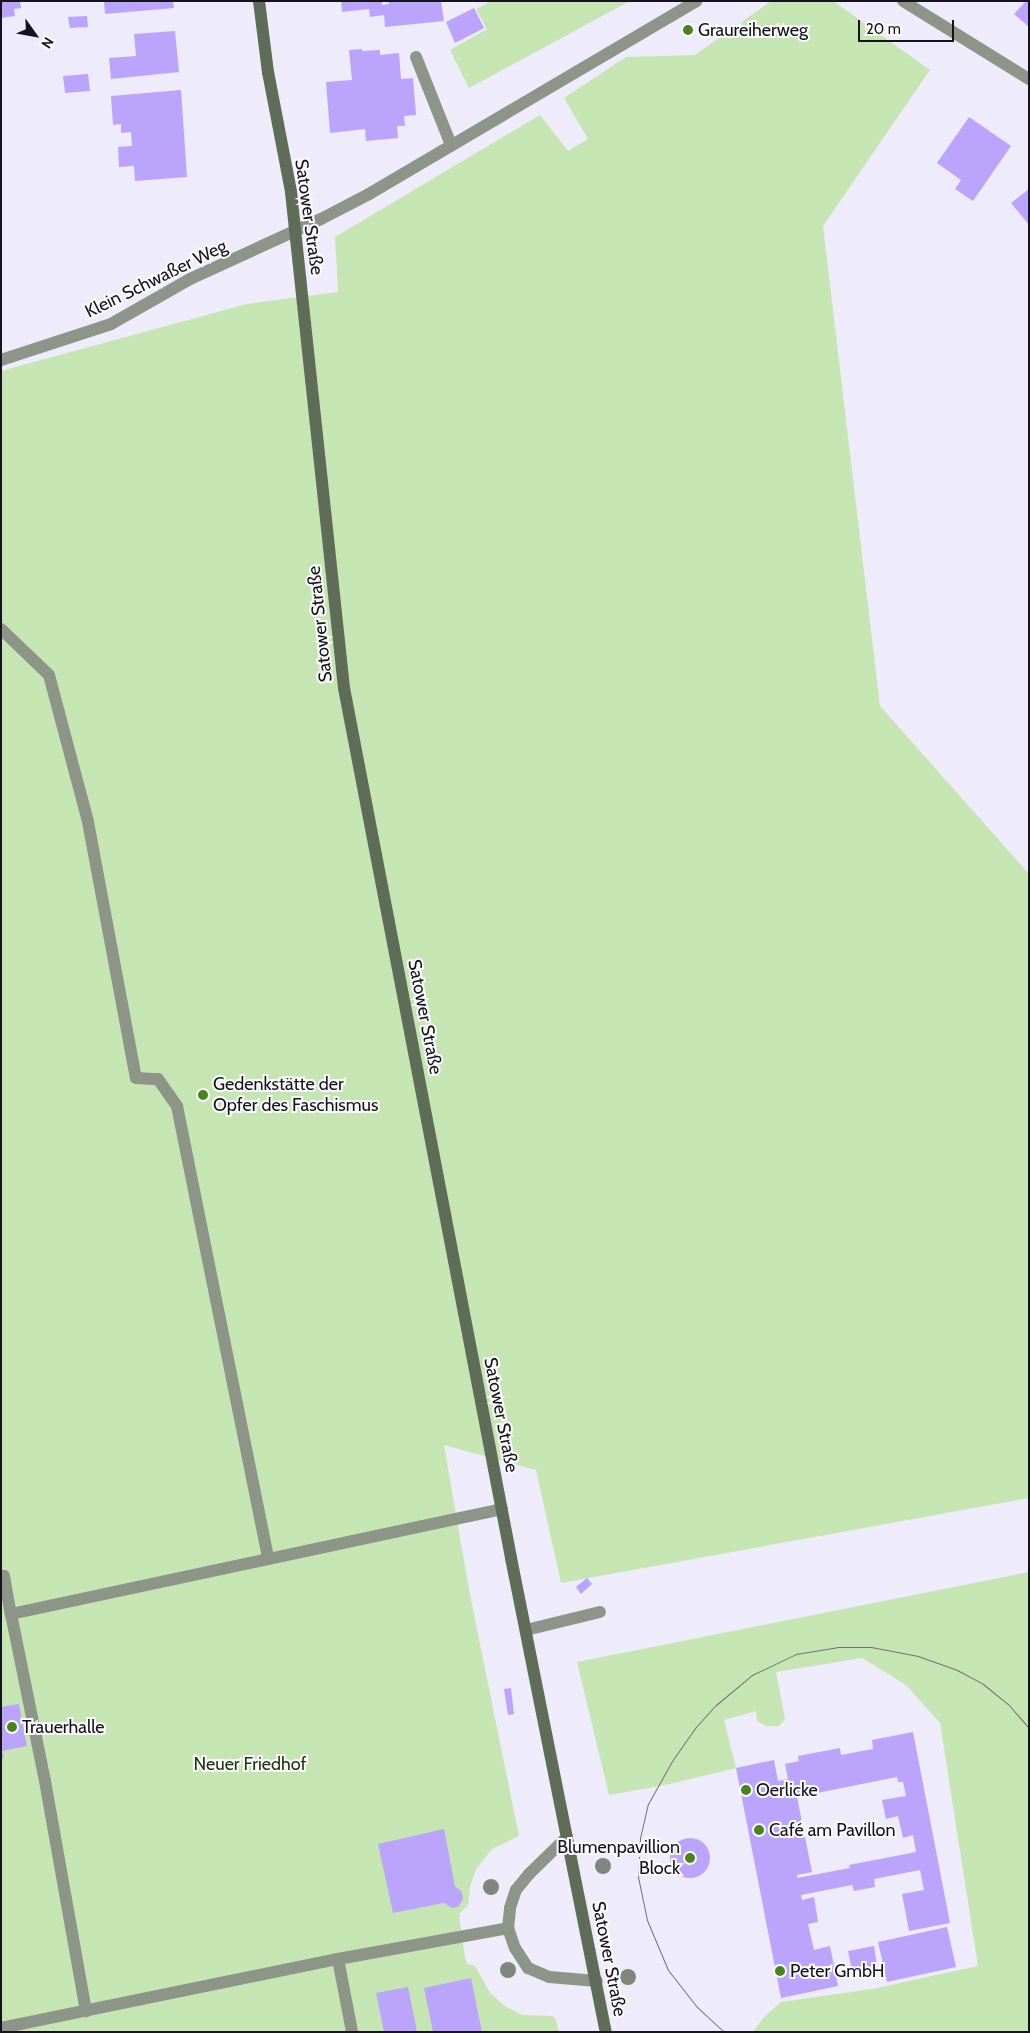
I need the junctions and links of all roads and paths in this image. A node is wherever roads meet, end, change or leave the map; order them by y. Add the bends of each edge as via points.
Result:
1 (259, 1) edge
2 (696, 1) edge
3 (903, 1) edge
4 (416, 57) dead end
5 (1027, 74) edge
6 (451, 145) junction
7 (295, 232) junction
8 (1, 360) edge
9 (1, 628) edge
10 (502, 1509) junction
11 (268, 1559) junction
12 (1, 1577) edge
13 (600, 1612) dead end
14 (11, 1614) junction
15 (526, 1630) junction
16 (567, 1838) junction
17 (508, 1928) junction
18 (338, 1959) junction
19 (597, 1981) junction
20 (86, 2011) junction
21 (1, 2028) edge
22 (352, 2032) edge
23 (606, 2032) edge

1 - 7 main road, Satower Straße
2 - 6 street
3 - 5 street
4 - 6 street
6 - 7 street via 369,194
7 - 8 street, Klein Schwaßer Weg via 190,279 111,324
7 - 10 main road, Satower Straße via 344,688
9 - 11 street via 49,675 88,822 136,1078 158,1079 178,1106
10 - 11 street
10 - 15 main road, Satower Straße
11 - 14 street
12 - 14 street via 4,1576
13 - 15 street
14 - 20 street
15 - 16 main road, Satower Straße
16 - 17 street via 516,1890
16 - 19 main road, Satower Straße
17 - 18 street
17 - 19 street via 515,1948 528,1968 549,1977
18 - 20 street
18 - 22 street
19 - 23 main road, Satower Straße
20 - 21 street

